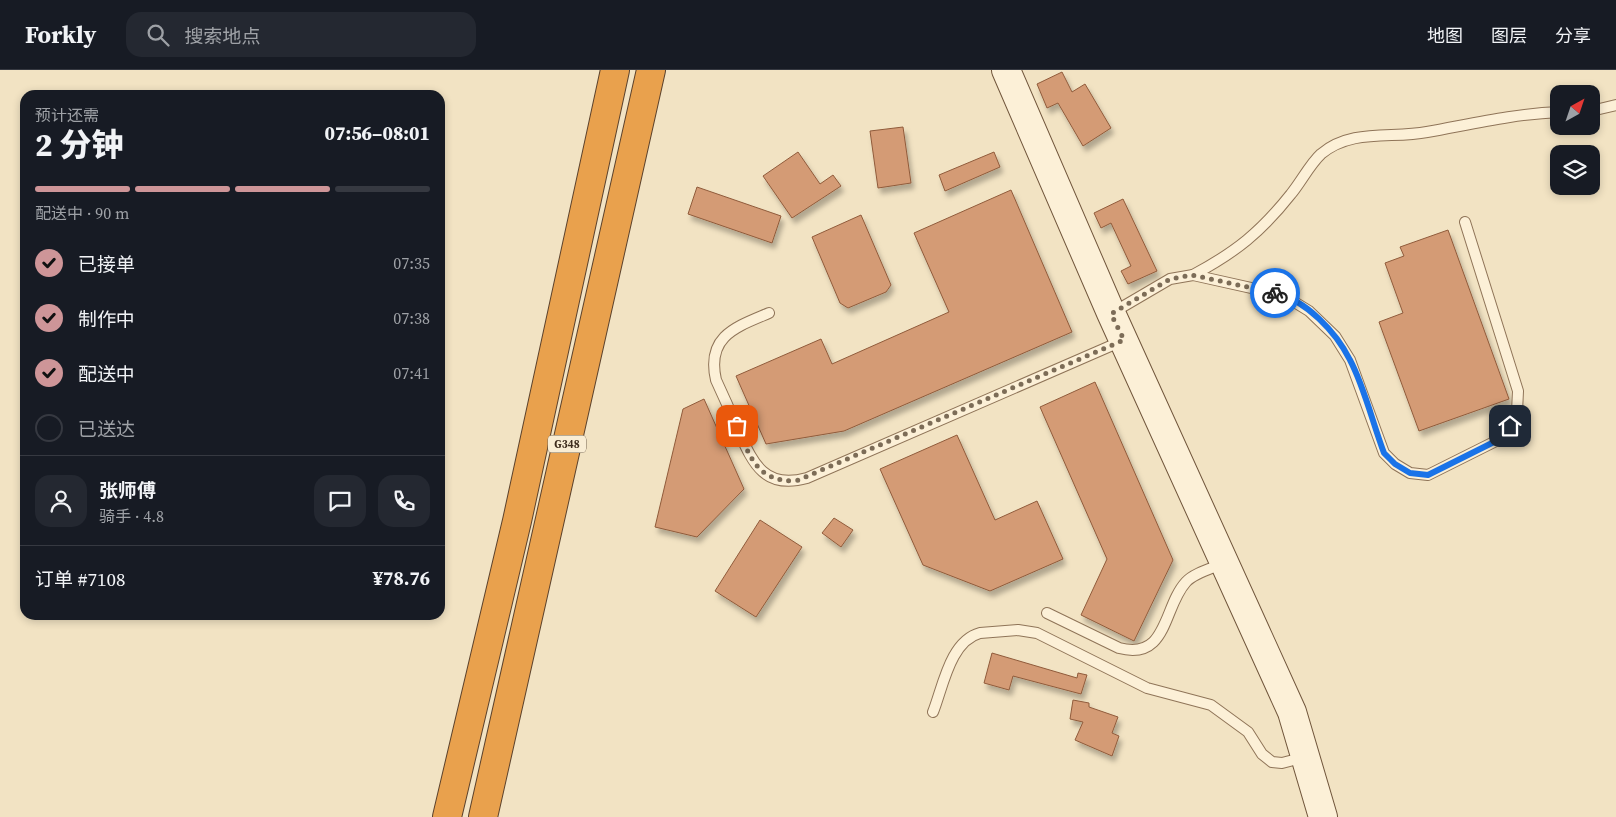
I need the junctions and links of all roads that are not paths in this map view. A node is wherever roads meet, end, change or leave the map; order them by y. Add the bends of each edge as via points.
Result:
1 (615, 70) edge
2 (651, 70) edge
3 (1006, 70) edge
4 (1616, 105) edge
5 (1600, 109) edge
6 (1550, 112) edge
7 (1465, 222) dead end
8 (1192, 275) junction
9 (769, 313) dead end
10 (1111, 314) junction
11 (1124, 340) junction
12 (1224, 563) junction
13 (1047, 613) dead end
14 (933, 712) dead end
15 (1305, 757) junction
16 (448, 817) edge
17 (483, 817) edge
18 (1323, 817) edge

1 - 16 highway, G348 via 517,521
2 - 17 highway, G348
3 - 10 street
4 - 5 lane
6 - 8 lane via 1523,113 1425,133 1369,135 1342,143 1321,154 1262,229 1226,258
7 - 8 lane via 1518,391 1517,412 1510,426 1496,441 1428,475 1410,473 1384,453 1350,360 1335,336 1309,311 1283,295
8 - 10 lane via 1170,279
9 - 11 lane via 728,332 715,353 714,370 754,464 769,477 780,481 807,478
10 - 11 street
11 - 12 street
12 - 13 lane via 1186,581 1158,636 1150,646 1140,650 1120,648
12 - 15 street via 1292,712
14 - 15 lane via 955,653 964,642 980,633 1028,631 1147,688 1211,705 1248,732 1262,754 1272,762
15 - 18 street

